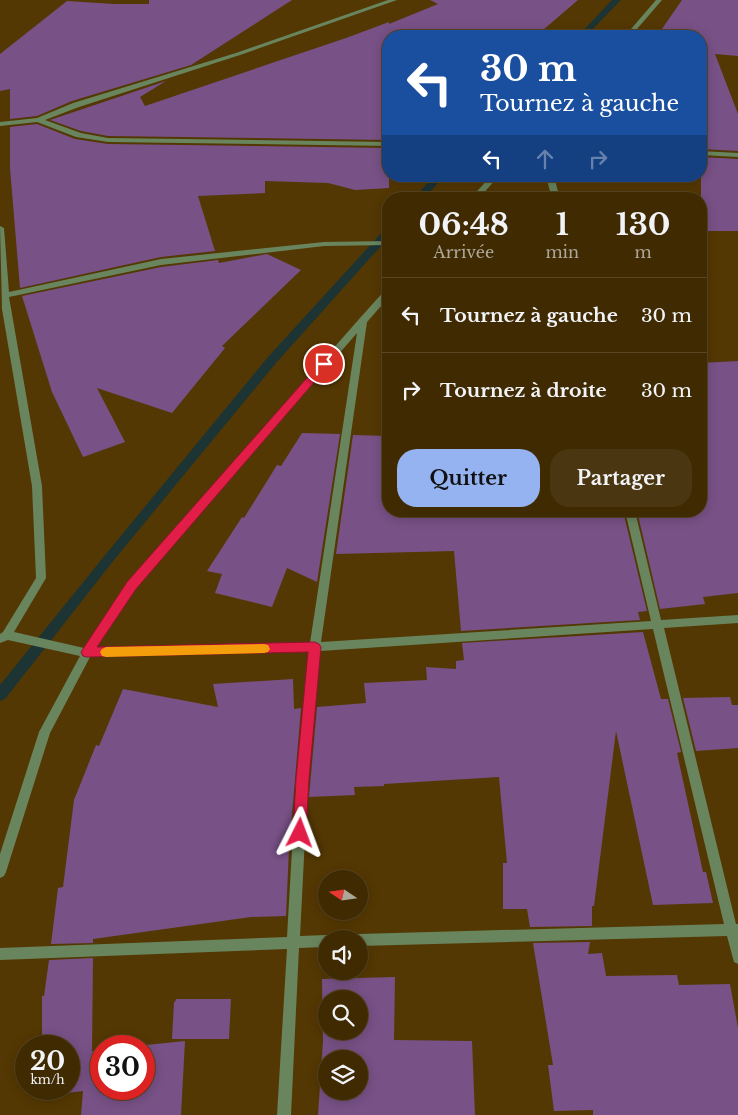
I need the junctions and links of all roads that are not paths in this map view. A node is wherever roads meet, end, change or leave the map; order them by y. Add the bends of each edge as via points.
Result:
1 (394, 0) edge
2 (659, 0) edge
3 (633, 30) edge
4 (38, 120) junction
5 (0, 124) edge
6 (382, 144) edge
7 (707, 153) edge
8 (738, 155) edge
9 (490, 182) edge
10 (480, 192) edge
11 (0, 228) edge
12 (382, 243) edge
13 (6, 295) junction
14 (382, 300) edge
15 (363, 320) junction
16 (631, 517) edge
17 (738, 619) edge
18 (657, 625) junction
19 (3, 637) edge
20 (315, 647) junction
21 (87, 652) junction
22 (0, 872) edge
23 (735, 930) edge
24 (368, 940) edge
25 (318, 941) edge
26 (294, 942) junction
27 (0, 954) edge
28 (738, 958) edge
29 (284, 1115) edge

1 - 4 street
2 - 3 street
4 - 5 street
4 - 6 street via 79,135 108,140
7 - 8 street
9 - 10 street
11 - 13 street
12 - 13 street via 324,244 161,262
13 - 19 street via 37,486 41,578
14 - 15 street
15 - 20 street
15 - 21 street via 132,586
16 - 18 street
17 - 18 street
18 - 20 street
18 - 23 street
19 - 21 street
20 - 21 street
20 - 26 street via 302,779
21 - 22 street via 45,732
23 - 24 street
23 - 28 street
25 - 26 street
26 - 27 street
26 - 29 street

